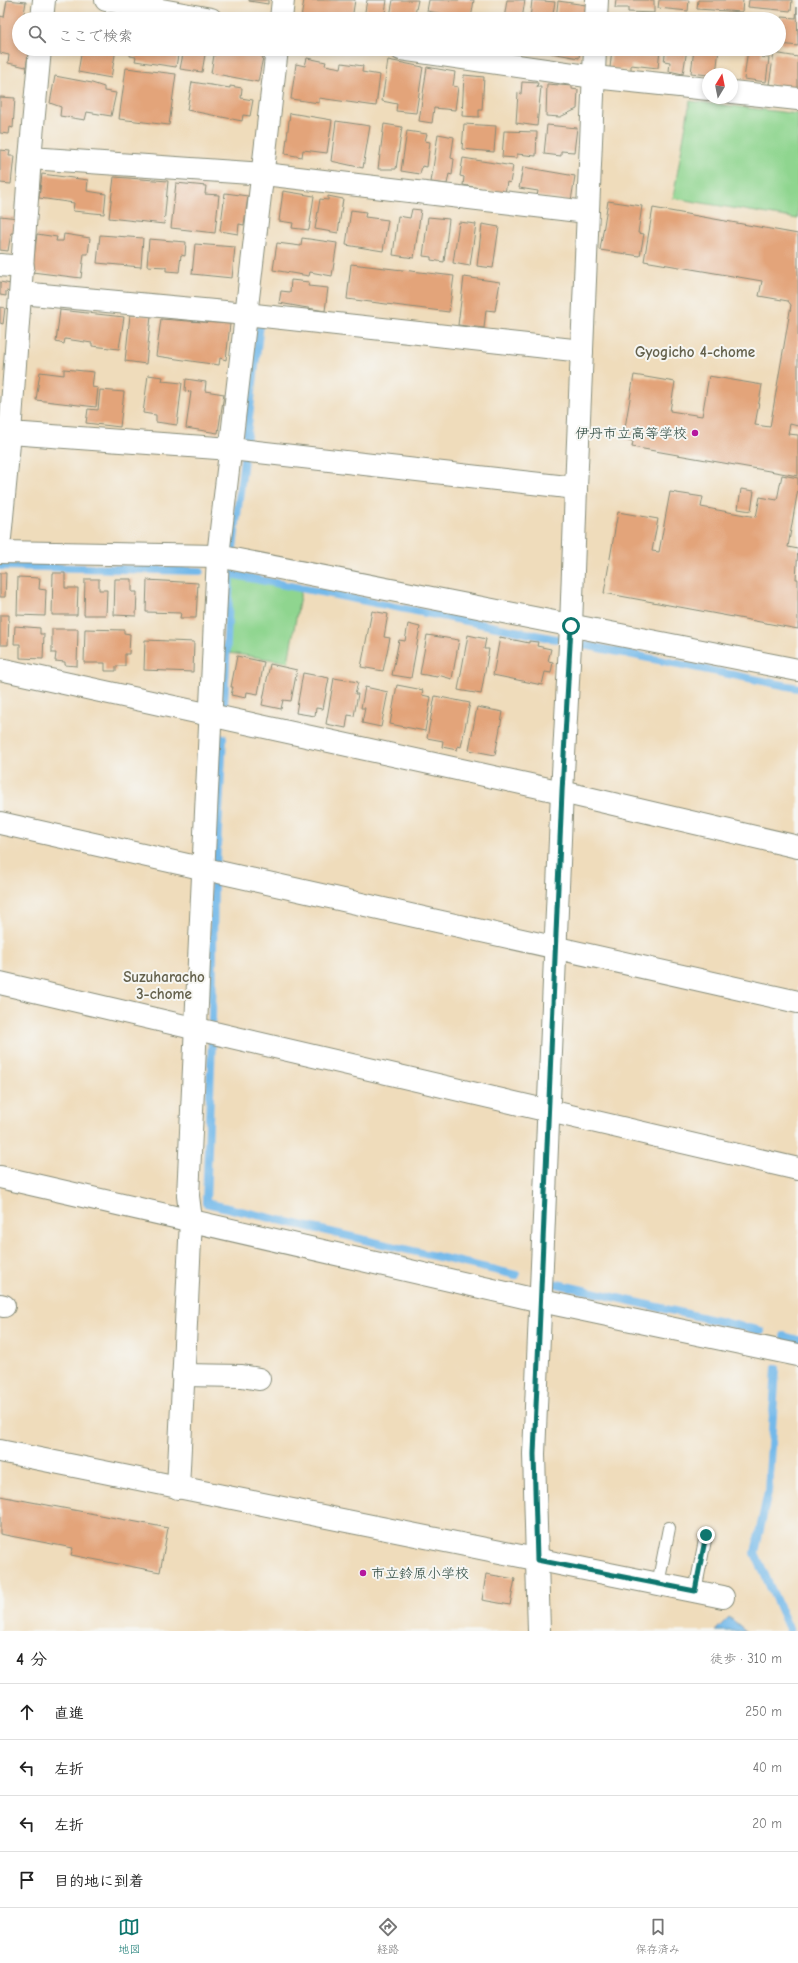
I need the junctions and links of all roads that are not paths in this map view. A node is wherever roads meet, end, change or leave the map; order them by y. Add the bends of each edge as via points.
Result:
1 (44, 0) edge
2 (106, 0) edge
3 (283, 0) edge
4 (597, 0) edge
5 (43, 12) edge
6 (172, 12) edge
7 (282, 12) edge
8 (596, 12) edge
9 (39, 56) edge
10 (276, 56) edge
11 (449, 56) edge
12 (595, 56) edge
13 (594, 77) junction
14 (702, 88) edge
15 (738, 93) edge
16 (798, 99) edge
17 (30, 158) junction
18 (264, 174) junction
19 (588, 212) junction
20 (0, 265) edge
21 (23, 267) junction
22 (21, 293) junction
23 (246, 314) junction
24 (582, 350) junction
25 (10, 433) junction
26 (231, 449) junction
27 (576, 488) junction
28 (0, 538) edge
29 (0, 552) edge
30 (218, 556) junction
31 (571, 626) junction
32 (0, 669) edge
33 (798, 670) edge
34 (210, 715) junction
35 (562, 792) junction
36 (0, 823) edge
37 (798, 847) edge
38 (203, 869) junction
39 (557, 948) junction
40 (0, 983) edge
41 (798, 1002) edge
42 (196, 1029) junction
43 (549, 1110) junction
44 (798, 1169) edge
45 (0, 1177) edge
46 (191, 1220) junction
47 (541, 1301) junction
48 (798, 1355) edge
49 (183, 1375) junction
50 (259, 1379) dead end
51 (0, 1451) edge
52 (178, 1488) junction
53 (669, 1528) dead end
54 (706, 1535) dead end
55 (537, 1560) junction
56 (658, 1584) junction
57 (695, 1591) junction
58 (723, 1597) dead end
59 (539, 1631) edge

1 - 5 street
2 - 6 street
3 - 7 street
4 - 8 street
9 - 17 street
10 - 18 street
11 - 13 street
12 - 13 street
13 - 14 street
13 - 19 street
15 - 16 street
17 - 18 street
17 - 21 street
18 - 19 street
18 - 23 street
19 - 24 street
20 - 21 street
21 - 22 street
22 - 23 street
22 - 25 street
23 - 24 street
23 - 26 street
24 - 27 street
25 - 26 street
25 - 28 street
26 - 27 street
26 - 30 street
27 - 31 street
29 - 30 street
30 - 31 street
30 - 34 street
31 - 33 street
31 - 35 street
32 - 34 street
34 - 35 street
34 - 38 street
35 - 37 street
35 - 39 street
36 - 38 street
38 - 39 street
38 - 42 street
39 - 41 street
39 - 43 street
40 - 42 street
42 - 43 street
42 - 46 street via 188,1196
43 - 44 street
43 - 47 street
45 - 46 street
46 - 47 street
46 - 49 street
47 - 48 street
47 - 55 street via 534,1454
49 - 50 street via 242,1376
49 - 52 street
51 - 52 street
52 - 55 street
53 - 56 lane
54 - 57 lane
55 - 56 street
55 - 59 street
56 - 57 street
57 - 58 street

